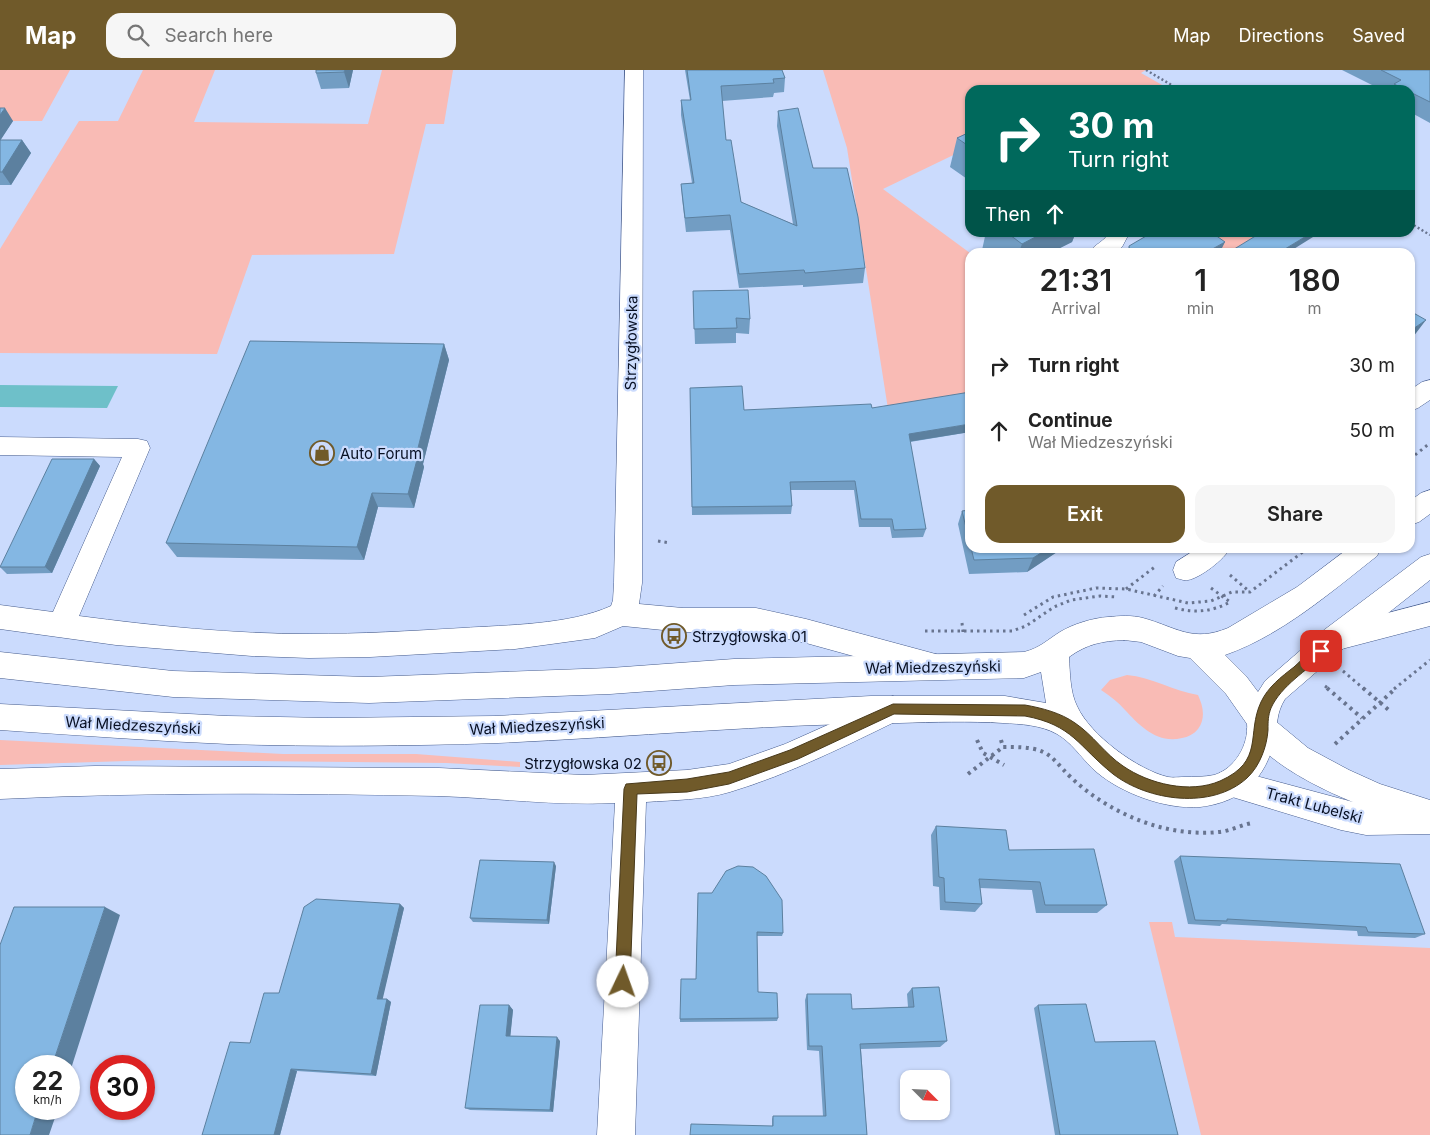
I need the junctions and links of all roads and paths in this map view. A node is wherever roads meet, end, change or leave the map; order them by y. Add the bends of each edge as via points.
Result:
1 (634, 70) edge
2 (1146, 70) edge
3 (1172, 85) edge
4 (1415, 226) edge
5 (1430, 235) edge
6 (1118, 237) edge
7 (1108, 248) edge
8 (1430, 388) edge
9 (1415, 398) edge
10 (1430, 443) edge
11 (0, 446) edge
12 (1415, 455) edge
13 (1430, 500) edge
14 (1415, 511) edge
15 (1361, 553) edge
16 (1193, 559) edge
17 (1430, 565) edge
18 (1126, 589) dead end
19 (1258, 596) dead end
20 (1122, 597) dead end
21 (1230, 602) dead end
22 (1172, 607) dead end
23 (621, 614) junction
24 (1430, 614) edge
25 (0, 617) edge
26 (61, 626) junction
27 (1004, 632) dead end
28 (1334, 639) junction
29 (1198, 647) junction
30 (1055, 653) junction
31 (1430, 660) edge
32 (0, 665) edge
33 (936, 666) junction
34 (1339, 667) dead end
35 (1392, 692) dead end
36 (893, 709) junction
37 (1390, 711) dead end
38 (0, 717) edge
39 (1261, 724) junction
40 (1072, 727) junction
41 (1003, 747) dead end
42 (968, 774) dead end
43 (1230, 783) junction
44 (0, 784) edge
45 (631, 789) junction
46 (1430, 814) edge
47 (1430, 819) edge
48 (616, 1135) edge

1 - 23 main road, Strzygłowska via 628,583 627,600
2 - 3 path
4 - 5 path
6 - 7 main road
8 - 9 main road
10 - 12 path
11 - 26 main road via 138,448
13 - 14 main road
15 - 29 main road via 1306,595 1238,637 1218,645
16 - 18 path
16 - 19 path
17 - 28 main road
20 - 27 path via 1071,600 1047,611 1022,629
21 - 22 path via 1219,609 1202,612
23 - 26 main road via 595,626 515,637 370,646 252,644
23 - 33 main road via 773,623
24 - 28 main road
25 - 26 main road
28 - 39 main road via 1275,690 1266,704
29 - 30 main road, Wał Miedzeszyński via 1178,644 1142,630 1124,628 1094,631 1072,639
29 - 39 main road, Trakt Lubelski via 1236,685
30 - 33 main road, Wał Miedzeszyński via 1038,663 1024,665
30 - 40 main road via 1061,706
31 - 35 path
32 - 33 main road, Wał Miedzeszyński via 173,684 369,690
34 - 37 path
36 - 38 main road, Wał Miedzeszyński via 791,711 485,730 316,732 176,728
36 - 40 main road, Wał Miedzeszyński via 1025,711 1049,716
36 - 45 main road via 793,755 729,778 687,786
39 - 43 main road via 1259,747 1251,764
39 - 46 main road, Trakt Lubelski via 1276,742 1321,772 1364,792
40 - 43 main road via 1118,770 1143,783 1169,792 1216,789
41 - 42 path
43 - 47 main road, Trakt Lubelski via 1366,820
44 - 45 main road via 115,780 439,782 584,790
45 - 48 main road

